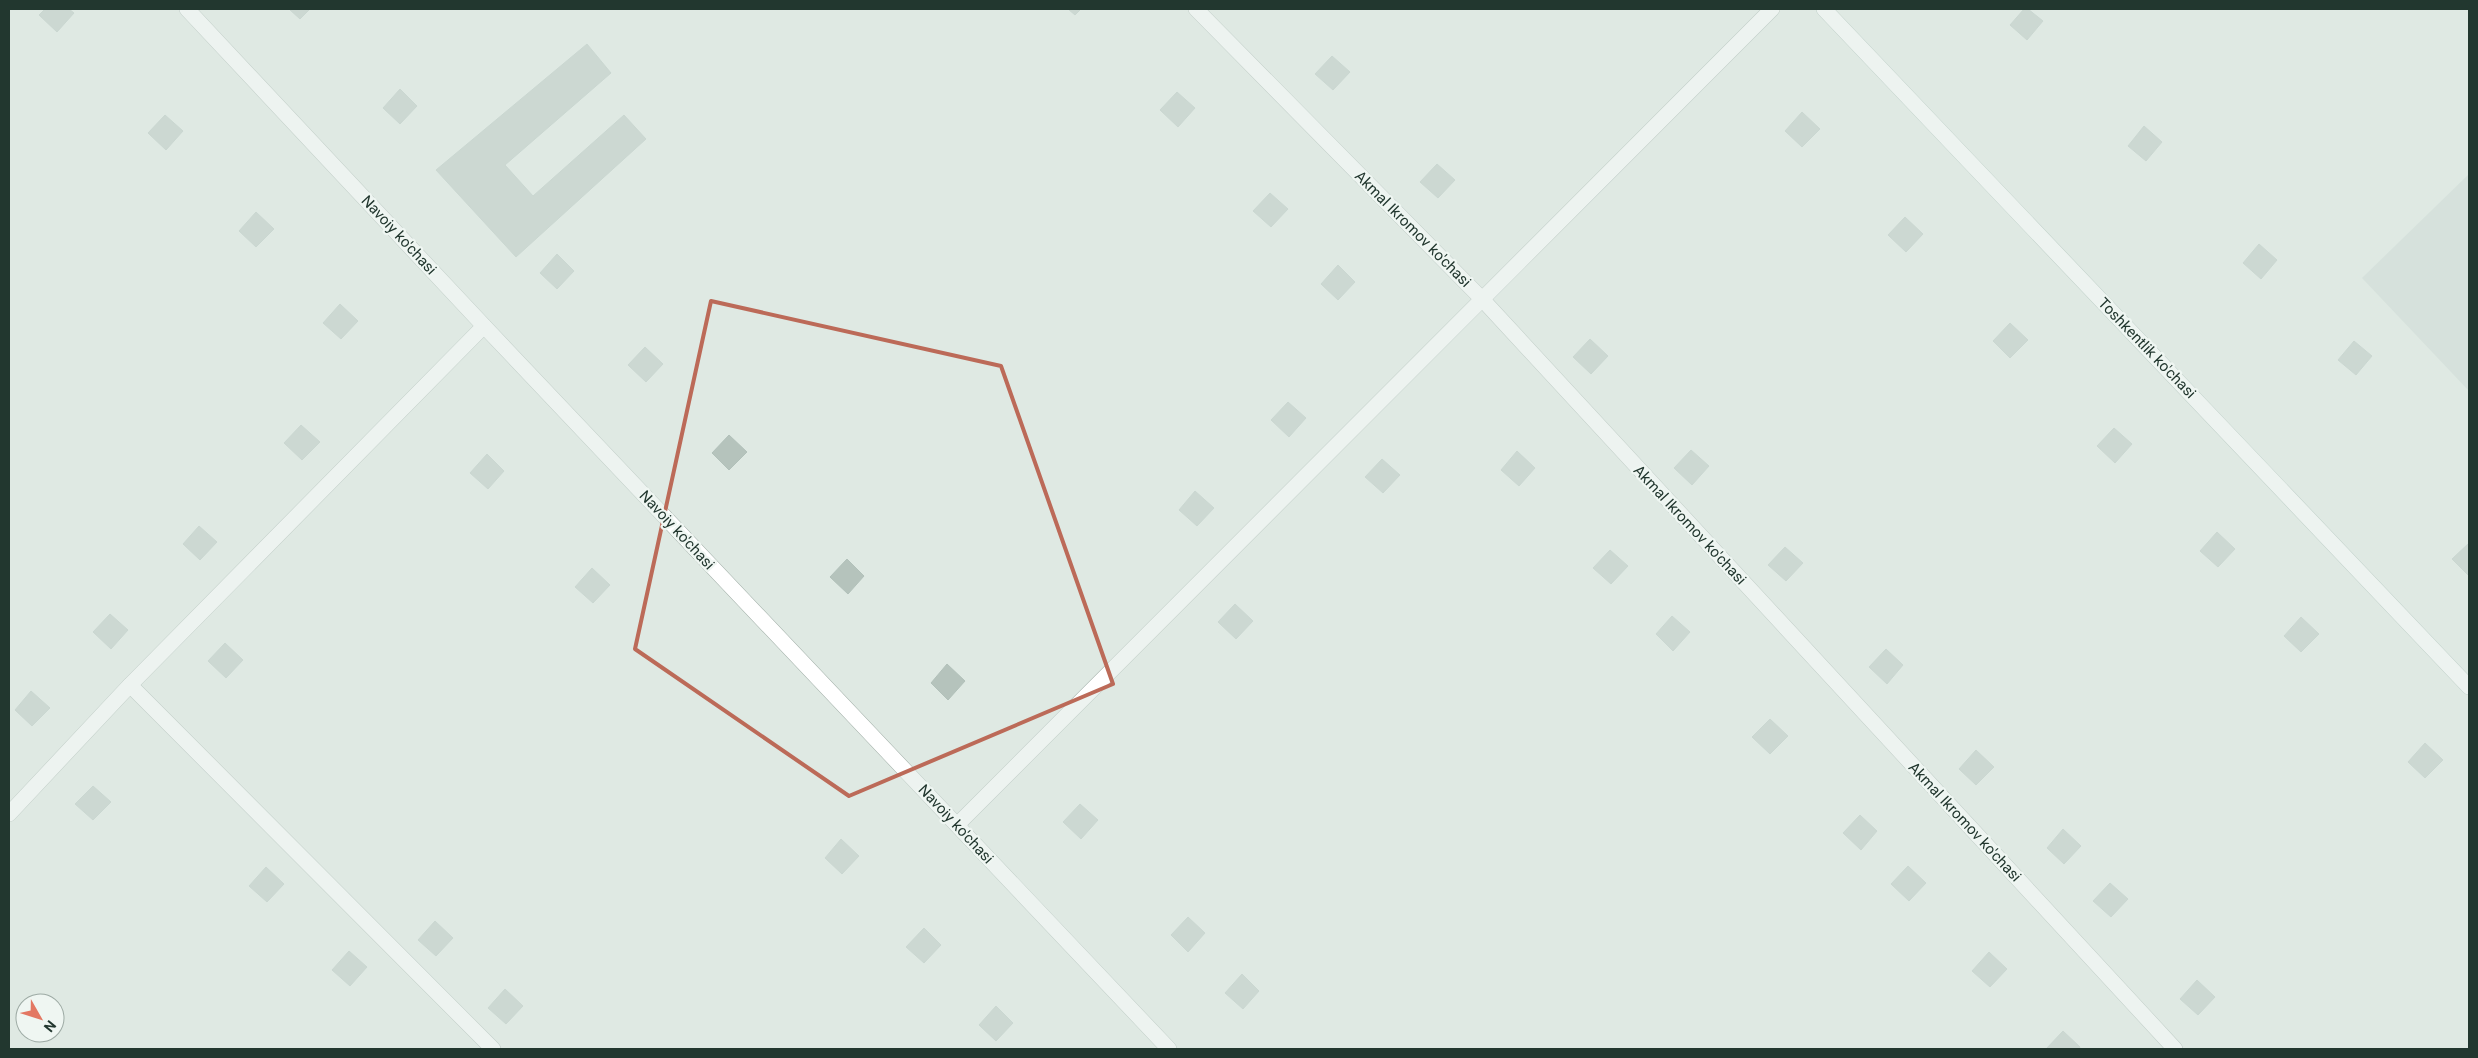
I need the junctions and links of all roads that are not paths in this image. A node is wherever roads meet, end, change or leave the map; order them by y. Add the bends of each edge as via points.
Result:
1 (187, 9) edge
2 (1196, 9) edge
3 (1772, 9) edge
4 (1824, 9) edge
5 (1482, 299) junction
6 (484, 326) junction
7 (130, 685) junction
8 (2469, 687) edge
9 (9, 814) edge
10 (957, 825) junction
11 (494, 1049) edge
12 (1169, 1049) edge
13 (2175, 1049) edge

1 - 6 street, Navoiy ko'chasi
2 - 5 street, Akmal Ikromov ko'chasi
3 - 5 street
4 - 8 street, Toshkentlik ko'chasi
5 - 10 street
5 - 13 street, Akmal Ikromov ko'chasi
6 - 7 street
6 - 10 street, Navoiy ko'chasi
7 - 9 street
7 - 11 street
10 - 12 street, Navoiy ko'chasi

